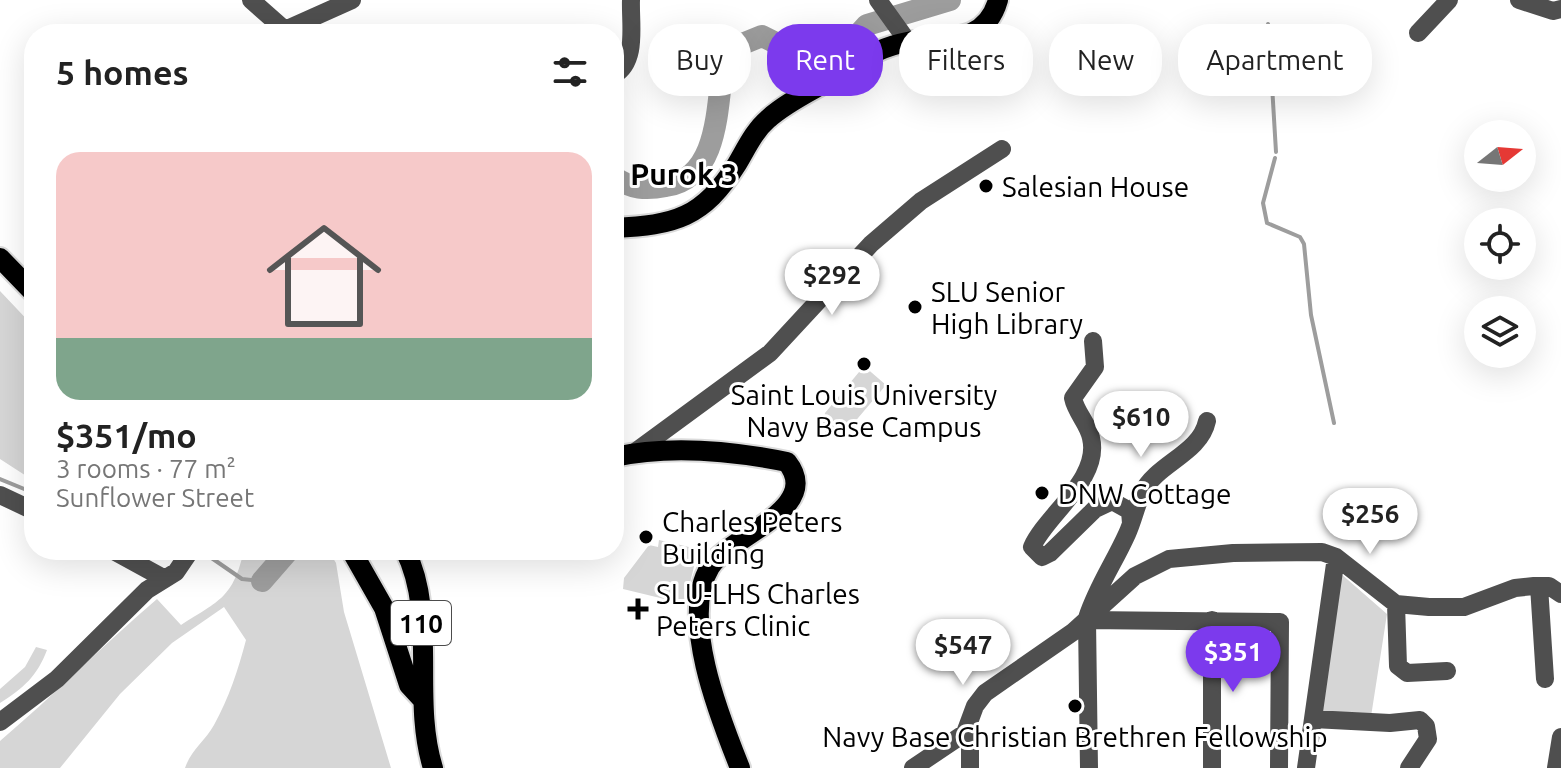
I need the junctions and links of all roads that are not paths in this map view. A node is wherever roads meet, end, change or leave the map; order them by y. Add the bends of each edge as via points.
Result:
1 (251, 0) edge
2 (352, 0) edge
3 (631, 0) edge
4 (998, 0) edge
5 (1449, 0) edge
6 (1519, 0) edge
7 (1561, 9) edge
8 (886, 10) edge
9 (278, 24) edge
10 (298, 24) edge
11 (984, 24) edge
12 (899, 29) edge
13 (1418, 33) dead end
14 (899, 45) edge
15 (624, 69) edge
16 (1002, 149) dead end
17 (624, 227) edge
18 (0, 258) edge
19 (24, 283) edge
20 (1093, 341) dead end
21 (1207, 421) dead end
22 (635, 452) junction
23 (624, 455) edge
24 (0, 495) edge
25 (24, 506) edge
26 (1131, 523) junction
27 (1336, 557) junction
28 (130, 560) edge
29 (184, 560) edge
30 (357, 560) edge
31 (411, 560) edge
32 (165, 579) junction
33 (1539, 586) junction
34 (1561, 594) edge
35 (1396, 604) junction
36 (1087, 620) junction
37 (1212, 620) junction
38 (1447, 671) dead end
39 (1545, 679) dead end
40 (421, 698) junction
41 (1313, 719) junction
42 (0, 722) edge
43 (970, 726) junction
44 (1561, 737) edge
45 (433, 768) edge
46 (740, 768) edge
47 (913, 768) edge
48 (970, 768) edge
49 (1089, 768) edge
50 (1212, 768) edge
51 (1279, 768) edge
52 (1306, 768) edge
53 (1409, 768) edge
54 (1556, 768) edge

1 - 9 street
2 - 10 street
3 - 15 street via 630,57
4 - 11 main road
5 - 13 street
6 - 7 street
8 - 12 street
14 - 17 main road via 859,60 775,113 756,132 722,186 691,215
16 - 22 street via 921,201 871,244 770,353
18 - 19 main road
20 - 26 street via 1095,367 1073,398 1091,435 1091,452 1075,490 1032,547 1042,557 1050,553 1095,509 1112,501 1130,511
21 - 26 street via 1201,438 1158,471
22 - 23 main road
22 - 46 main road via 762,457 787,462 794,472 794,495 779,514 730,547 710,566 700,589 698,614 718,715
24 - 25 street
26 - 36 street via 1097,587
27 - 35 street
27 - 36 street via 1309,550 1169,559 1135,576
27 - 41 street
28 - 32 street
29 - 32 street
30 - 40 main road via 384,608 409,685
31 - 40 main road, 110 via 421,609
32 - 42 street via 147,590 57,679
33 - 34 street
33 - 35 street via 1515,588 1464,607
33 - 39 street
35 - 38 street via 1398,666 1407,673
36 - 37 street
36 - 43 street via 985,693
36 - 49 street
37 - 50 street
37 - 51 street via 1280,622
40 - 45 main road, 110
41 - 52 street
41 - 53 street via 1420,720 1428,739
43 - 47 street
43 - 48 street
44 - 54 street

